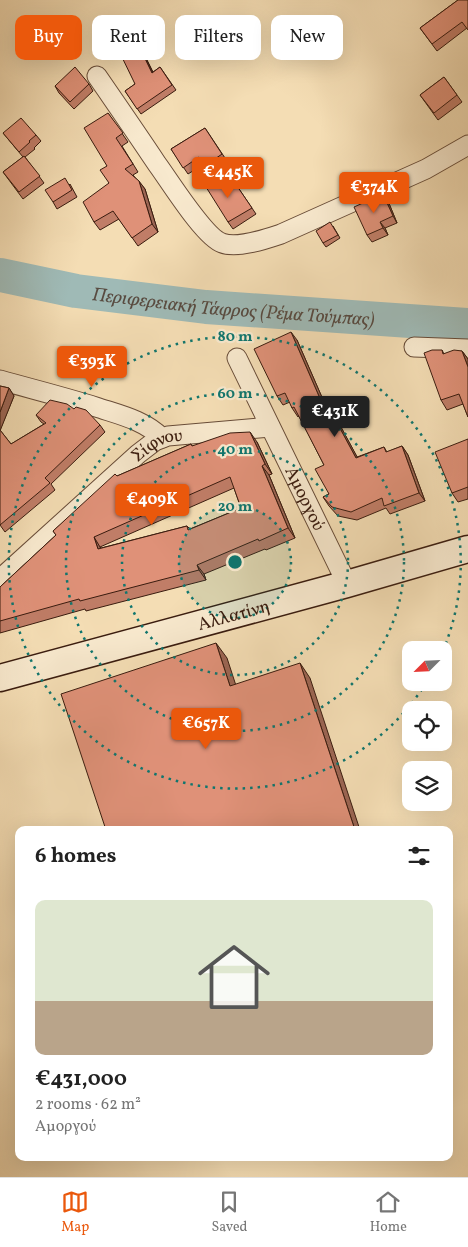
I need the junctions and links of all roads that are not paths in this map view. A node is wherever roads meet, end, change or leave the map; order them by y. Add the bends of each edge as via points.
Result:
1 (97, 76) dead end
2 (468, 145) edge
3 (414, 347) dead end
4 (468, 349) edge
5 (238, 358) dead end
6 (0, 380) edge
7 (270, 427) junction
8 (162, 438) junction
9 (468, 549) edge
10 (0, 579) edge
11 (347, 584) junction
12 (0, 678) edge

1 - 2 street via 190,211 221,243 259,241 281,234 426,169
3 - 4 street
5 - 7 street, Αμοργού
6 - 8 street via 126,417 149,427
7 - 8 street, Σίφνου
7 - 11 street, Αμοργού
8 - 10 street, Σίφνου via 112,475
9 - 11 main road, Αλλατίνη
11 - 12 main road, Αλλατίνη

